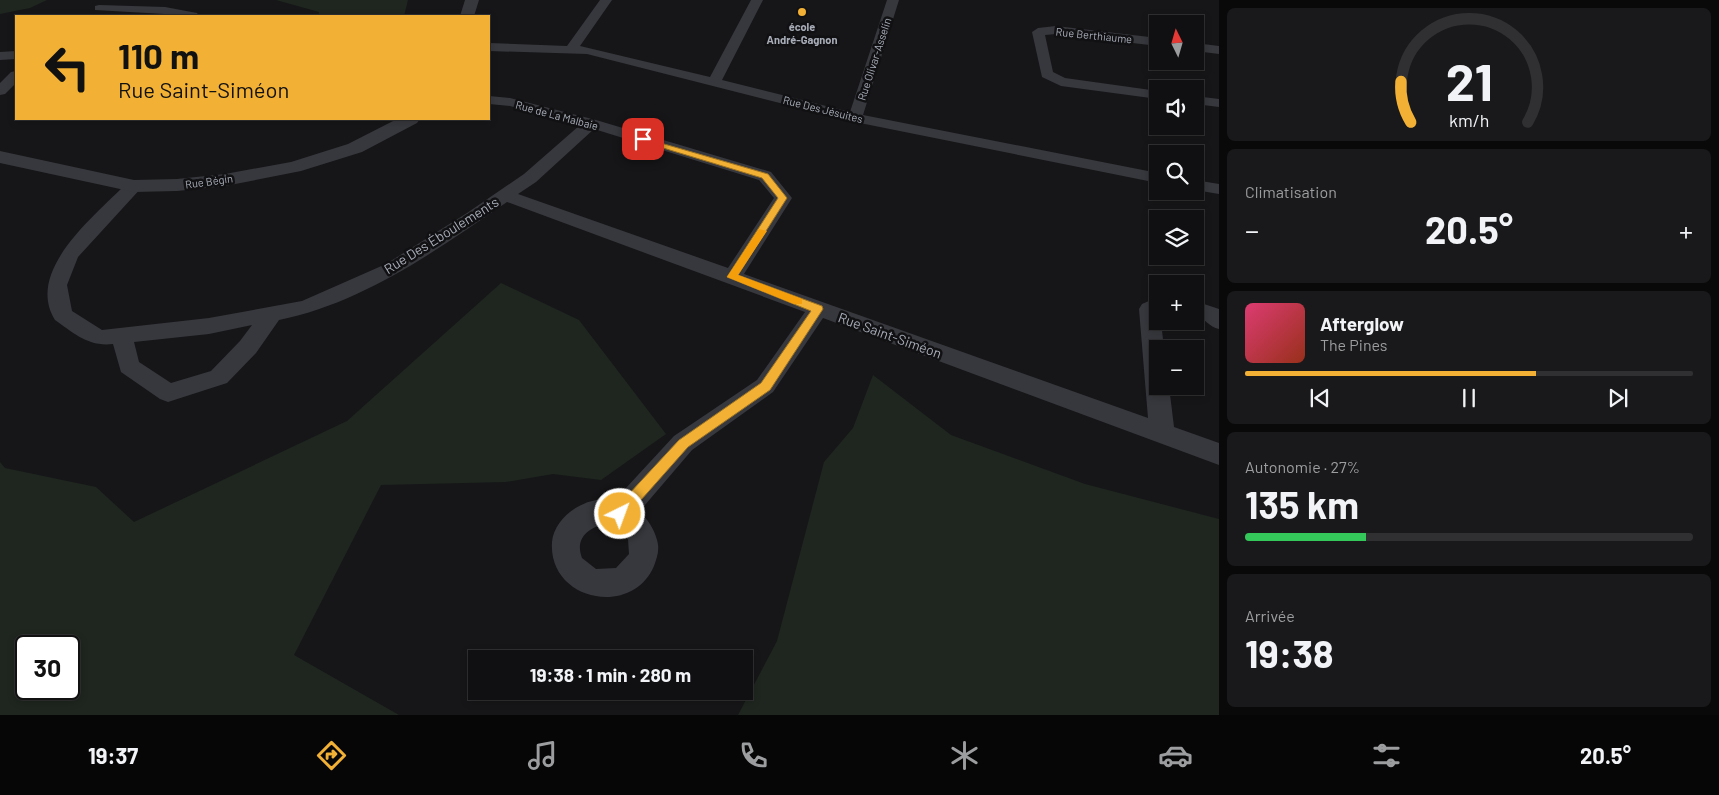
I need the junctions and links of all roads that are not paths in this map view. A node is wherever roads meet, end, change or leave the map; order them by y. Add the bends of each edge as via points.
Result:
1 (112, 0) edge
2 (472, 0) edge
3 (606, 0) edge
4 (757, 0) edge
5 (893, 0) edge
6 (99, 8) junction
7 (89, 15) edge
8 (188, 15) edge
9 (467, 15) edge
10 (1149, 41) edge
11 (490, 47) edge
12 (1204, 48) edge
13 (571, 49) junction
14 (1219, 50) edge
15 (15, 55) edge
16 (0, 56) edge
17 (715, 81) junction
18 (1149, 94) edge
19 (490, 100) edge
20 (1204, 102) edge
21 (1219, 104) edge
22 (855, 118) junction
23 (409, 120) edge
24 (591, 123) junction
25 (0, 158) edge
26 (1149, 176) edge
27 (134, 186) junction
28 (1204, 186) edge
29 (1219, 189) edge
30 (505, 195) junction
31 (732, 277) junction
32 (818, 309) junction
33 (1204, 311) edge
34 (272, 314) junction
35 (1219, 322) edge
36 (1151, 330) edge
37 (122, 336) junction
38 (1162, 433) junction
39 (1219, 454) edge
40 (620, 514) dead end

1 - 6 street
2 - 9 street
3 - 13 street
4 - 17 street
5 - 22 street, Rue Olivar-Asselin
6 - 7 street
6 - 8 street via 166,10
10 - 18 street, Rue Berthiaume via 1056,30 1038,32 1047,74 1061,82
11 - 13 street, Rue Des Jésuites
12 - 14 street
13 - 17 street, Rue Des Jésuites via 588,50
15 - 16 street
17 - 22 street, Rue Des Jésuites
19 - 24 street, Rue de La Malbaie via 510,102
20 - 21 street
22 - 26 street, Rue Des Jésuites
23 - 27 street, Rue Bégin via 355,148 294,166 225,180
24 - 30 street, Rue Des Éboulements via 530,178
24 - 31 street, Rue de La Malbaie via 765,176 783,198
25 - 27 street, Rue Bégin
27 - 37 street, Rue Des Éboulements via 69,254 57,285 62,315 99,338
28 - 29 street
30 - 31 street, Rue Saint-Siméon
30 - 34 street, Rue Des Éboulements via 393,268 307,307
31 - 32 street, Rue Saint-Siméon
32 - 38 street, Rue Saint-Siméon
32 - 40 street via 765,386 684,444
33 - 35 street
34 - 37 street, Rue Des Éboulements via 209,326
34 - 37 street via 248,347 219,377 168,393 129,366
36 - 38 street
38 - 39 street, Rue Saint-Siméon

